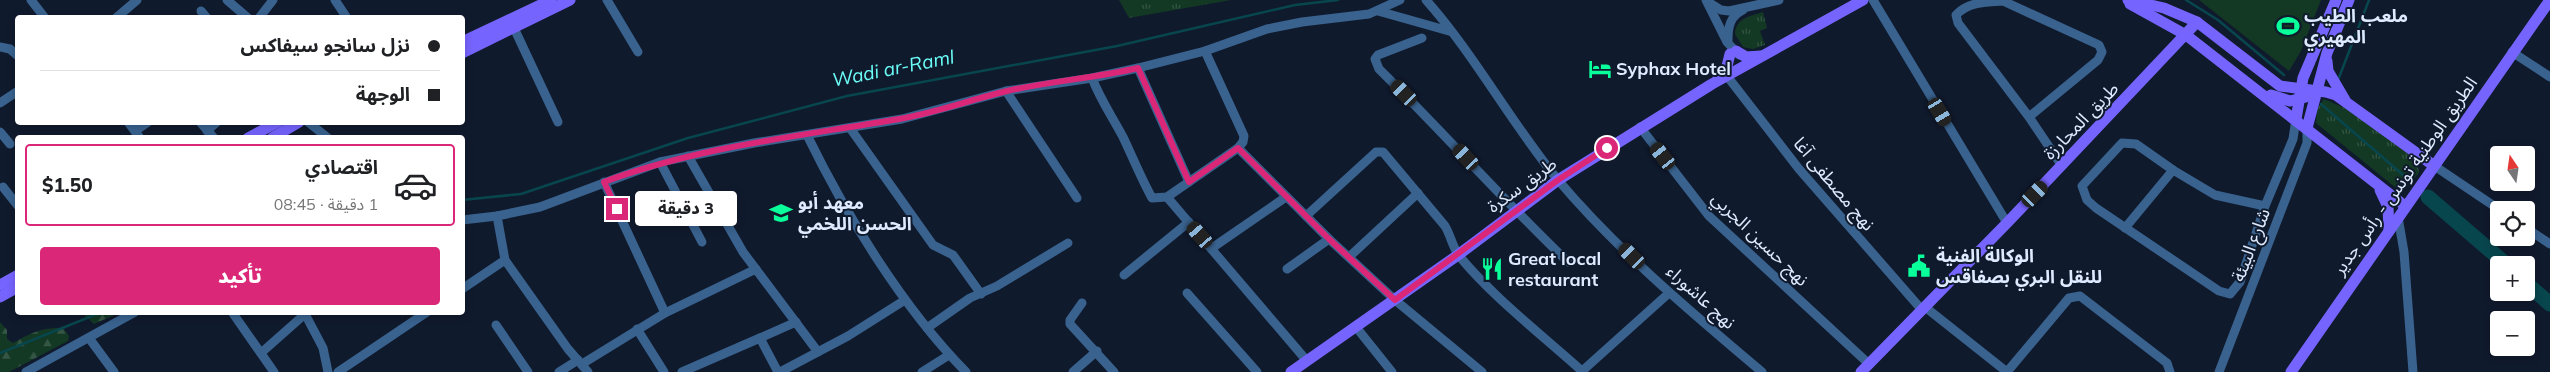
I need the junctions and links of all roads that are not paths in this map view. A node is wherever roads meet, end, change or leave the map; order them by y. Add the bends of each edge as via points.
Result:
1 (31, 0) edge
2 (137, 0) edge
3 (227, 0) edge
4 (273, 0) edge
5 (335, 0) edge
6 (551, 0) edge
7 (570, 0) edge
8 (607, 0) edge
9 (1400, 0) edge
10 (1426, 0) edge
11 (1779, 0) edge
12 (1863, 0) edge
13 (1872, 0) edge
14 (2124, 0) edge
15 (2128, 0) edge
16 (2336, 0) edge
17 (2349, 0) edge
18 (1706, 1) edge
19 (2550, 1) edge
20 (537, 7) edge
21 (1746, 9) junction
22 (1377, 11) junction
23 (43, 15) edge
24 (120, 15) edge
25 (244, 15) edge
26 (261, 15) edge
27 (345, 15) edge
28 (2197, 22) junction
29 (514, 28) junction
30 (1450, 30) junction
31 (2186, 35) junction
32 (1422, 38) dead end
33 (465, 41) edge
34 (1728, 42) junction
35 (0, 46) edge
36 (1205, 51) junction
37 (465, 52) edge
38 (638, 52) dead end
39 (2512, 52) junction
40 (15, 53) edge
41 (1733, 53) junction
42 (1770, 53) junction
43 (2327, 53) junction
44 (1138, 68) junction
45 (1742, 68) junction
46 (1726, 76) junction
47 (2550, 77) edge
48 (1092, 78) junction
49 (1712, 84) junction
50 (2258, 89) junction
51 (1006, 91) junction
52 (2317, 91) junction
53 (15, 93) edge
54 (2300, 94) junction
55 (2346, 101) junction
56 (0, 103) edge
57 (2029, 117) junction
58 (2296, 119) junction
59 (558, 122) dead end
60 (202, 125) edge
61 (213, 125) edge
62 (272, 125) edge
63 (294, 125) edge
64 (312, 125) edge
65 (1640, 127) junction
66 (850, 128) junction
67 (2307, 128) junction
68 (206, 131) junction
69 (0, 132) edge
70 (211, 135) edge
71 (254, 135) edge
72 (277, 135) edge
73 (324, 135) edge
74 (808, 135) junction
75 (10, 144) dead end
76 (1238, 148) junction
77 (688, 156) junction
78 (660, 162) junction
79 (2433, 165) junction
80 (2062, 166) junction
81 (2173, 170) junction
82 (1558, 180) junction
83 (604, 182) junction
84 (1189, 182) junction
85 (2378, 186) junction
86 (3, 187) dead end
87 (1418, 193) junction
88 (1167, 197) junction
89 (1286, 197) junction
90 (1077, 198) dead end
91 (15, 202) edge
92 (2490, 203) edge
93 (2266, 206) junction
94 (2406, 206) junction
95 (1516, 212) junction
96 (497, 216) junction
97 (1306, 216) junction
98 (2398, 218) junction
99 (465, 220) edge
100 (1189, 222) junction
101 (2007, 223) junction
102 (2126, 228) junction
103 (2389, 231) junction
104 (2535, 234) edge
105 (1329, 239) junction
106 (702, 242) dead end
107 (1068, 243) dead end
108 (2550, 244) edge
109 (1212, 248) junction
110 (1458, 255) junction
111 (1349, 257) junction
112 (505, 260) junction
113 (1568, 262) dead end
114 (756, 269) junction
115 (1287, 269) dead end
116 (1124, 275) dead end
117 (15, 278) edge
118 (465, 287) edge
119 (15, 288) edge
120 (2, 292) edge
121 (1187, 293) dead end
122 (1669, 293) junction
123 (981, 294) junction
124 (905, 300) junction
125 (1395, 300) junction
126 (1082, 304) dead end
127 (1923, 309) junction
128 (665, 313) junction
129 (130, 315) edge
130 (234, 315) edge
131 (302, 315) edge
132 (305, 315) edge
133 (423, 315) edge
134 (796, 322) junction
135 (496, 325) dead end
136 (1356, 327) junction
137 (927, 328) junction
138 (637, 329) junction
139 (89, 338) junction
140 (760, 338) junction
141 (1097, 351) junction
142 (818, 352) junction
143 (261, 353) junction
144 (949, 355) junction
145 (1307, 361) junction
146 (580, 362) junction
147 (1865, 368) edge
148 (31, 371) edge
149 (1295, 371) edge
150 (114, 372) edge
151 (274, 372) edge
152 (328, 372) edge
153 (338, 372) edge
154 (528, 372) edge
155 (560, 372) edge
156 (588, 372) edge
157 (664, 372) edge
158 (682, 372) edge
159 (779, 372) edge
160 (922, 372) edge
161 (966, 372) edge
162 (1073, 372) edge
163 (1114, 372) edge
164 (1256, 372) edge
165 (1392, 372) edge
166 (1482, 372) edge
167 (1581, 372) edge
168 (1762, 372) edge
169 (2007, 372) edge
170 (2170, 372) edge
171 (2219, 372) edge
172 (2291, 372) edge
173 (2413, 372) edge

1 - 23 street
2 - 24 street
3 - 25 street
4 - 26 street
5 - 27 street
6 - 20 main road
7 - 20 main road
8 - 38 street
9 - 22 street
10 - 30 street, نهج عاشوراء
11 - 21 street
12 - 42 main road, طريق سكرة
13 - 101 street
14 - 31 main road
15 - 28 main road via 2164,8
16 - 54 main road via 2303,78
17 - 43 main road
18 - 21 street via 1721,10
18 - 34 street
19 - 39 main road, الطريق الوطنية تونس - رأس جدير
20 - 29 main road
20 - 33 main road
21 - 34 street via 1729,25
22 - 30 street
22 - 36 street via 1267,29
28 - 31 main road, طريق المحارزة
28 - 54 main road via 2274,82
29 - 37 main road
29 - 59 street
30 - 82 street, نهج عاشوراء
31 - 50 main road
31 - 80 main road, طريق المحارزة
32 - 95 street via 1378,55 1376,64
34 - 41 street
35 - 40 street
36 - 44 street
36 - 76 street via 1244,136
39 - 47 street
39 - 79 main road, الطريق الوطنية تونس - رأس جدير
41 - 42 main road via 1754,58
41 - 45 street
41 - 49 main road via 1726,70
42 - 45 main road, طريق سكرة
43 - 52 main road
43 - 55 main road via 2328,71
44 - 48 street
44 - 84 street
45 - 46 main road, طريق سكرة
46 - 49 main road, طريق سكرة
46 - 127 street, نهج مصطفى آغا via 1798,169
48 - 51 street
48 - 88 street via 1152,198
49 - 65 main road, طريق سكرة
50 - 54 main road via 2279,99
50 - 58 main road
51 - 66 street via 902,119
51 - 90 street
52 - 54 main road
52 - 55 main road
52 - 67 main road
53 - 56 street
54 - 58 main road
55 - 79 main road
57 - 57 street via 2098,60 2102,52 2099,45 2003,1 1963,7 1956,15 1958,23
57 - 80 street
58 - 67 main road
58 - 93 street via 2293,139
60 - 68 street
61 - 68 street
62 - 71 main road
63 - 72 main road
64 - 73 street
65 - 82 main road, طريق سكرة
65 - 147 street, نهج حسين الجربي via 1709,216
66 - 74 street
66 - 123 street via 933,245 953,255
67 - 85 main road
67 - 171 street, شارع البيئة via 2307,143
68 - 70 street
69 - 75 street
74 - 77 street
74 - 124 street via 826,173
76 - 84 street
76 - 89 street
77 - 78 street
77 - 114 street
78 - 83 street
78 - 106 street
79 - 92 street
79 - 94 main road, الطريق الوطنية تونس - رأس جدير
80 - 101 main road, طريق المحارزة
81 - 93 street via 2215,195
81 - 102 street
81 - 102 street via 2136,144 2124,142 2084,184 2082,191 2087,200
82 - 95 main road, طريق سكرة
82 - 122 street, نهج عاشوراء
83 - 96 street via 540,206
83 - 128 street
84 - 88 street
85 - 94 main road
85 - 103 main road via 2388,207
86 - 91 street
87 - 97 street via 1380,150
87 - 110 street via 1452,237
87 - 111 street
88 - 100 street
89 - 97 street
89 - 109 street
93 - 102 street via 2240,282 2229,294 2219,291
94 - 98 main road, الطريق الوطنية تونس - رأس جدير
95 - 110 main road, طريق سكرة
95 - 113 street
96 - 99 street
96 - 112 street
97 - 105 street
98 - 103 main road, الطريق الوطنية تونس - رأس جدير
98 - 173 street via 2404,252
100 - 109 street
100 - 116 street
101 - 127 main road, طريق المحارزة
103 - 172 main road, الطريق الوطنية تونس - رأس جدير
104 - 108 street
105 - 111 street
105 - 115 street
107 - 123 street
109 - 145 street
110 - 125 main road, طريق سكرة
110 - 167 street
111 - 125 street
112 - 118 street
112 - 146 street
114 - 128 street
114 - 134 street
117 - 120 main road
119 - 120 main road
121 - 164 street
122 - 167 street
122 - 168 street, نهج عاشوراء
123 - 137 street
124 - 137 street
124 - 142 street
125 - 136 main road, طريق سكرة
125 - 166 street
126 - 141 street via 1070,324
127 - 147 main road, طريق المحارزة
127 - 169 street, نهج مصطفى آغا
128 - 138 street
129 - 139 street
130 - 143 street
131 - 143 street
132 - 152 street via 323,348
133 - 153 street
134 - 140 street
134 - 142 street
135 - 154 street
136 - 145 main road, طريق سكرة
136 - 165 street
137 - 144 street
138 - 146 street
138 - 157 street
139 - 148 street
139 - 150 street
140 - 158 street
140 - 159 street
141 - 162 street
141 - 163 street
142 - 159 street
143 - 151 street
144 - 160 street
144 - 161 street
145 - 149 main road, طريق سكرة
146 - 155 street
146 - 156 street
169 - 170 street via 2070,298 2080,296 2167,363

